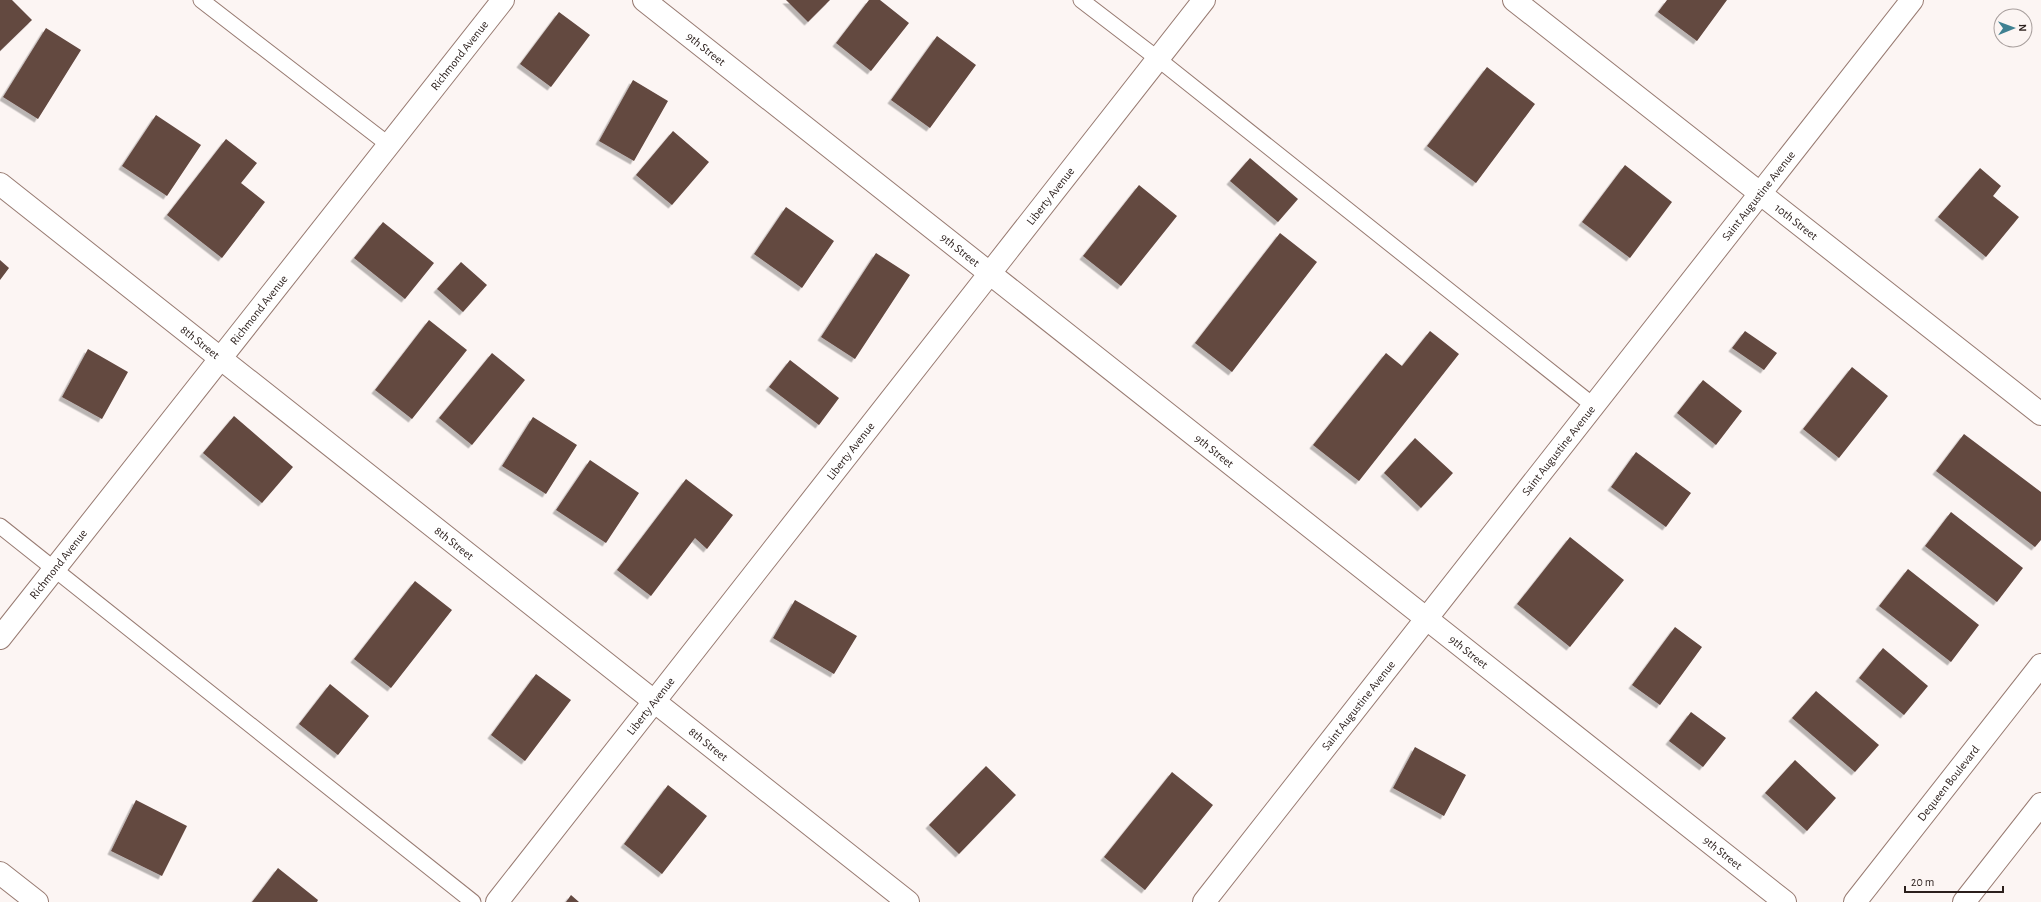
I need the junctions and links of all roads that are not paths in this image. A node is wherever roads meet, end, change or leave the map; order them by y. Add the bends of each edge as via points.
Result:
1 (201, 0) edge
2 (503, 0) edge
3 (644, 0) edge
4 (1081, 0) edge
5 (1204, 0) edge
6 (1514, 0) edge
7 (1912, 0) edge
8 (1158, 59) junction
9 (390, 145) junction
10 (0, 184) edge
11 (1760, 194) junction
12 (990, 272) junction
13 (222, 359) junction
14 (1594, 406) junction
15 (2041, 414) edge
16 (0, 526) edge
17 (54, 569) junction
18 (1427, 619) junction
19 (0, 638) edge
20 (2041, 665) edge
21 (654, 701) junction
22 (2041, 804) edge
23 (0, 872) edge
24 (37, 902) edge
25 (473, 902) edge
26 (497, 902) edge
27 (908, 902) edge
28 (1204, 902) edge
29 (1785, 902) edge
30 (1855, 902) edge
31 (1964, 902) edge

1 - 9 lane
2 - 9 street, Richmond Avenue
3 - 12 street, 9th Street
4 - 8 lane
5 - 8 street, Liberty Avenue
6 - 11 street, 10th Street
7 - 11 street, Saint Augustine Avenue
8 - 12 street, Liberty Avenue
8 - 14 lane
9 - 13 street, Richmond Avenue
10 - 13 street, 8th Street
11 - 14 street, Saint Augustine Avenue
11 - 15 street, 10th Street
12 - 18 street, 9th Street
12 - 21 street, Liberty Avenue
13 - 17 street, Richmond Avenue
13 - 21 street, 8th Street
14 - 18 street, Saint Augustine Avenue
16 - 17 lane
17 - 19 street, Richmond Avenue
17 - 25 lane
18 - 28 street, Saint Augustine Avenue
18 - 29 street, 9th Street
20 - 30 street, Dequeen Boulevard
21 - 26 street, Liberty Avenue
21 - 27 street, 8th Street
22 - 31 street
23 - 24 street

